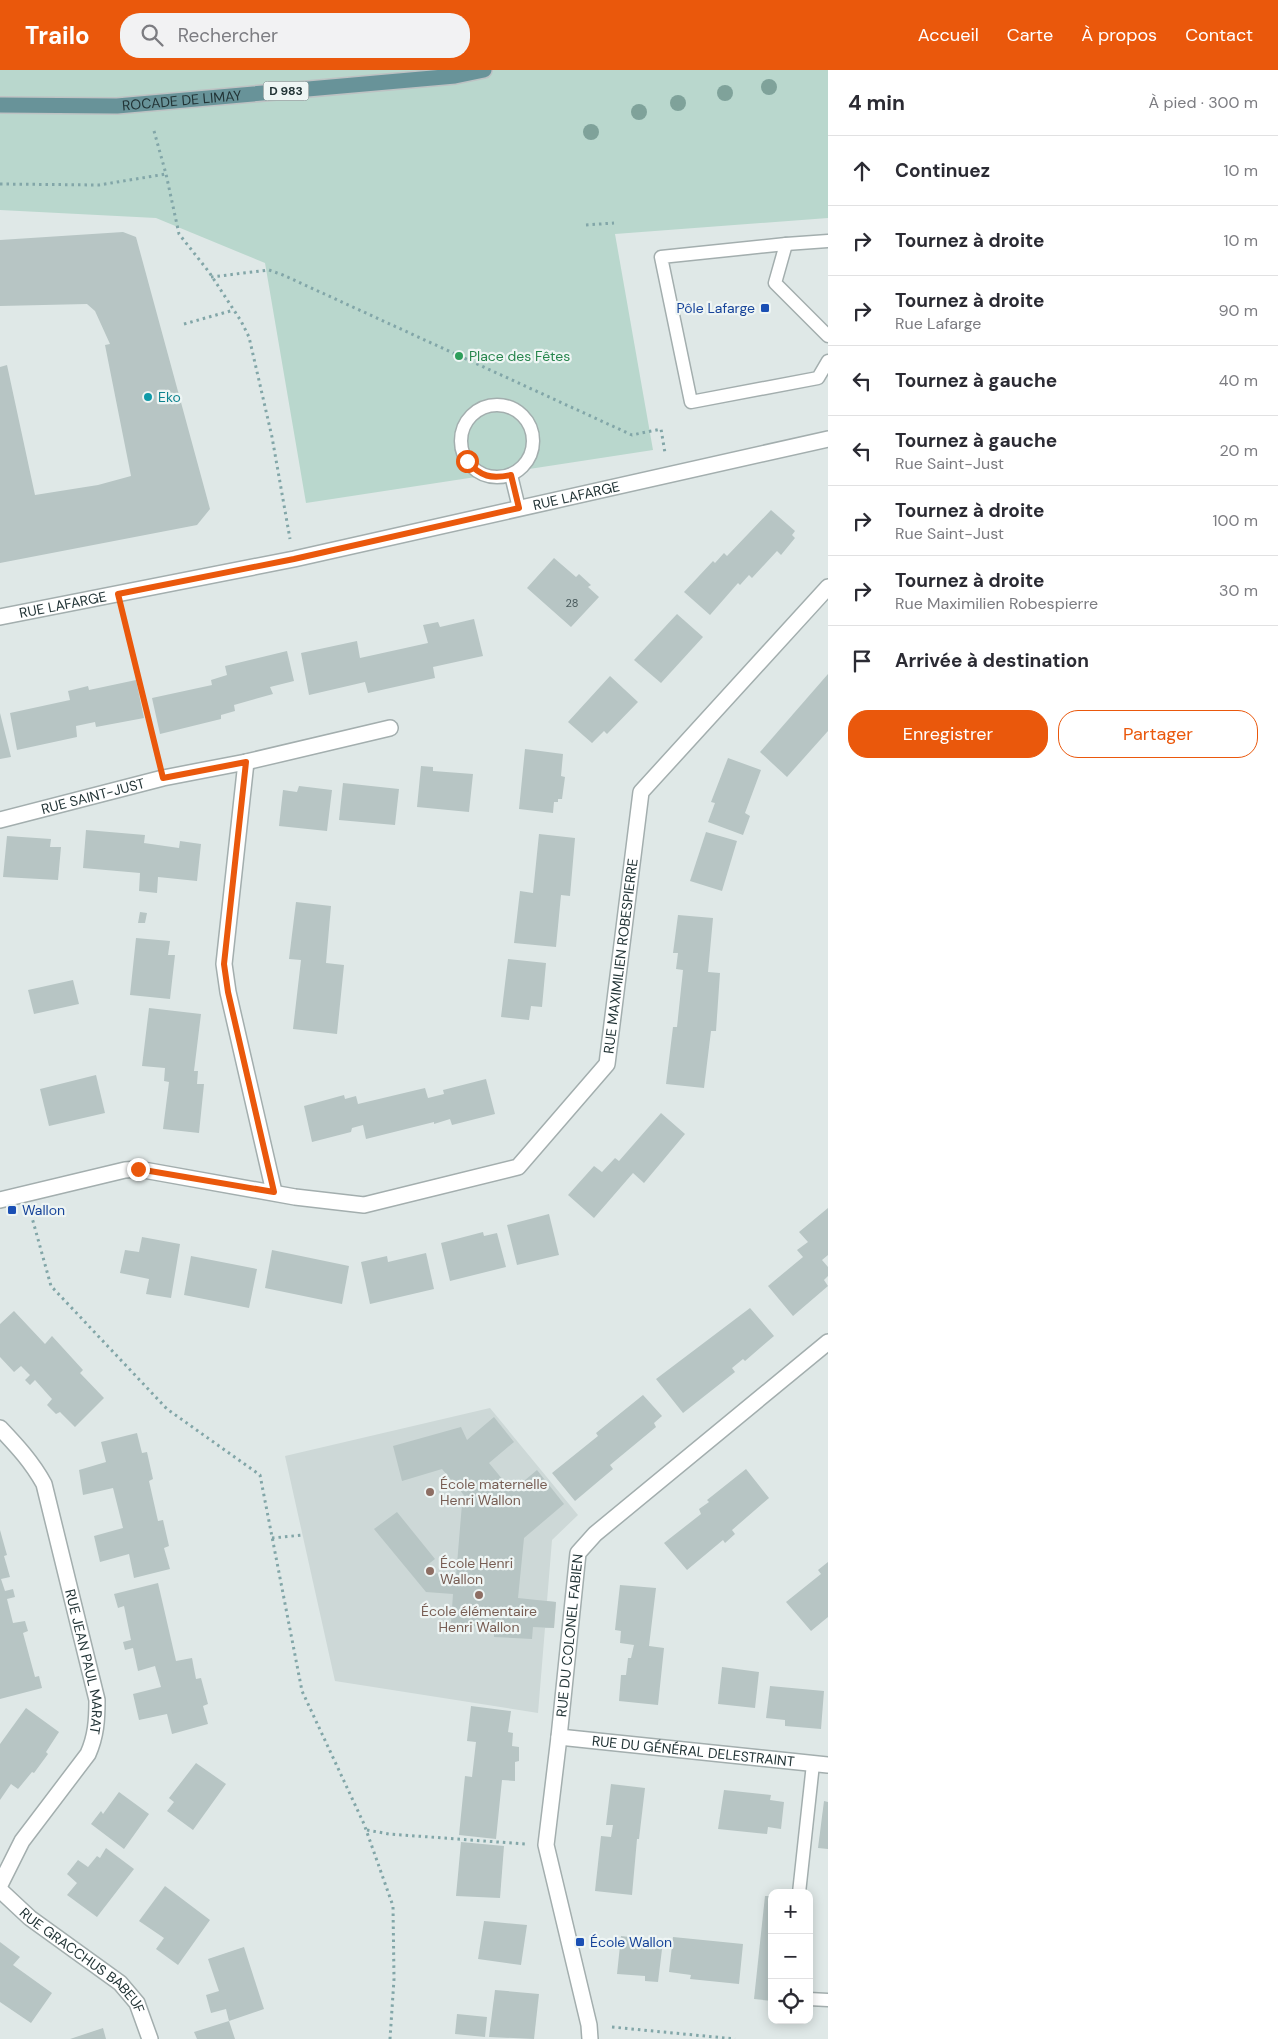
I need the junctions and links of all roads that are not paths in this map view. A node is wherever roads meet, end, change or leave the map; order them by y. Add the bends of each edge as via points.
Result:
1 (484, 70) edge
2 (0, 105) edge
3 (828, 241) edge
4 (786, 244) junction
5 (828, 336) edge
6 (828, 361) edge
7 (828, 439) edge
8 (511, 475) junction
9 (519, 508) junction
10 (828, 587) edge
11 (0, 617) edge
12 (390, 728) dead end
13 (246, 762) junction
14 (0, 820) edge
15 (274, 1192) junction
16 (0, 1200) edge
17 (828, 1342) edge
18 (0, 1428) edge
19 (559, 1737) junction
20 (812, 1764) junction
21 (828, 1765) edge
22 (0, 1885) edge
23 (799, 1889) edge
24 (0, 1890) edge
25 (813, 1999) edge
26 (828, 2000) edge
27 (589, 2032) edge
28 (150, 2039) edge

1 - 2 main road, ROCADE DE LIMAY / D 983 via 455,76 117,106
3 - 4 lane
4 - 5 lane via 775,283
4 - 6 lane via 661,257 691,402 818,378
7 - 9 street, RUE LAFARGE
8 - 8 lane via 528,461 533,450 531,427 516,410 493,405 481,408 464,425 460,437 462,450 475,470 492,477
8 - 9 lane
9 - 11 street, RUE LAFARGE via 294,559
10 - 15 street, RUE MAXIMILIEN ROBESPIERRE via 641,792 607,1064 518,1167 364,1205
12 - 13 street, RUE SAINT-JUST
13 - 14 street, RUE SAINT-JUST via 163,778
13 - 15 street via 224,964
15 - 16 street, RUE MAXIMILIEN ROBESPIERRE via 138,1169
17 - 19 street, RUE DU COLONEL FABIEN via 595,1534 578,1553
18 - 22 street, RUE JEAN PAUL MARAT via 22,1450 44,1484 97,1700 95,1738 88,1754 22,1841
19 - 20 street, RUE DU GÉNÉRAL DELESTRAINT
19 - 27 street, RUE DU COLONEL FABIEN via 546,1845
20 - 21 street, RUE DU GÉNÉRAL DELESTRAINT
20 - 23 lane
24 - 28 street, RUE GRACCHUS BABEUF via 30,1918 120,1983 137,2003
25 - 26 lane

